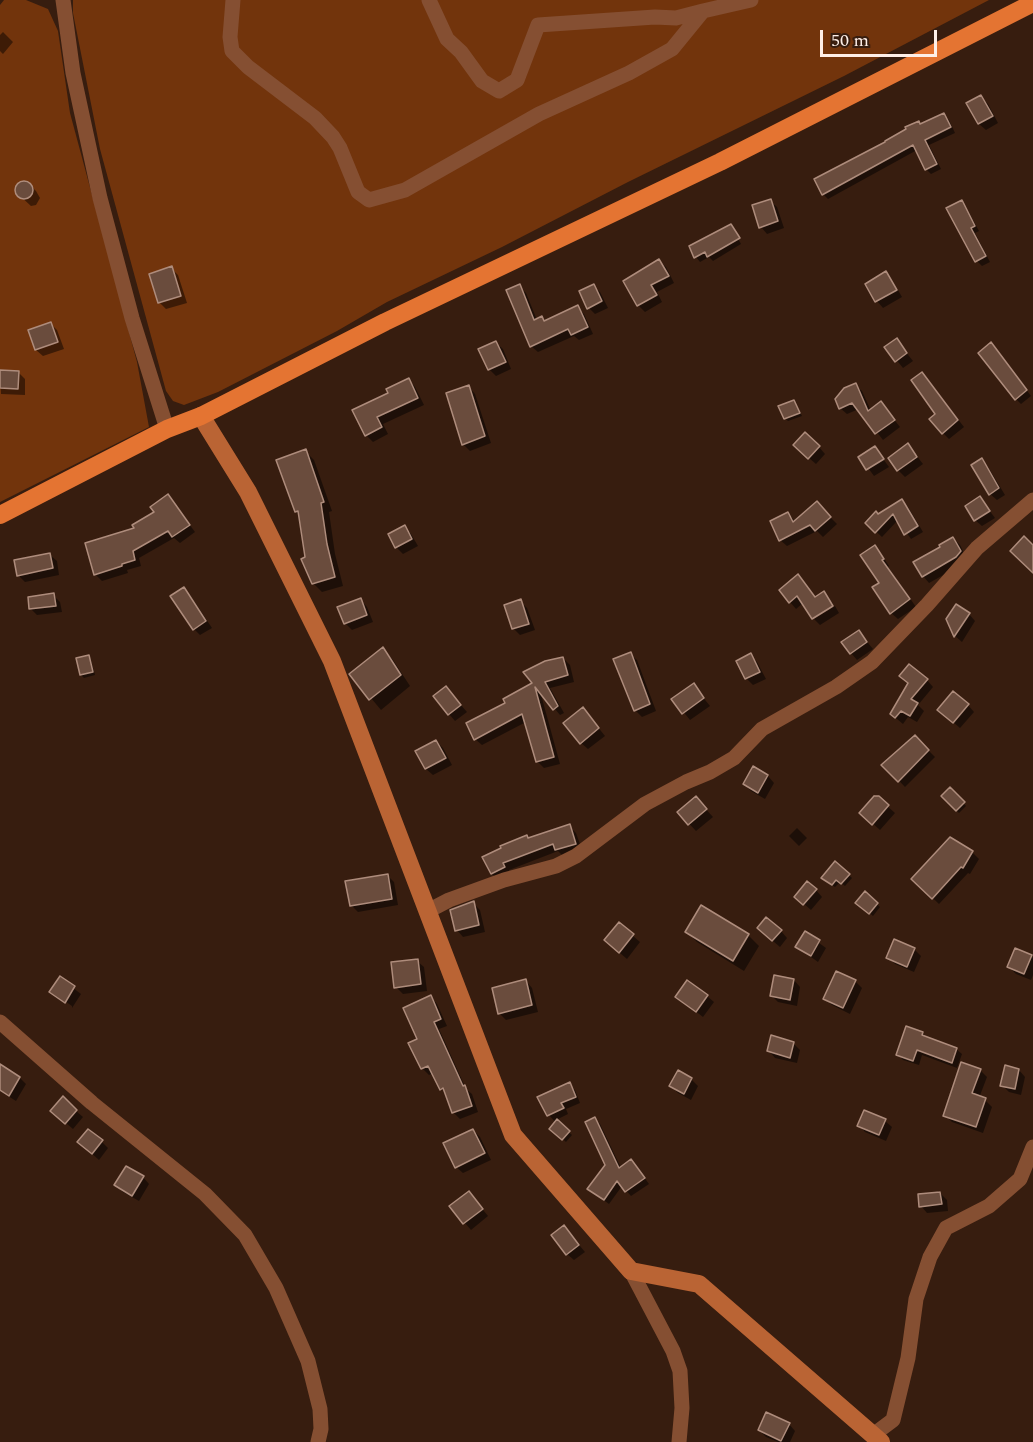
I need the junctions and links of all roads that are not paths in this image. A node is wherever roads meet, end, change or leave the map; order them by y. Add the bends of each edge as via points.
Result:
1 (63, 0) edge
2 (232, 0) edge
3 (429, 0) edge
4 (751, 0) edge
5 (1033, 3) edge
6 (703, 11) junction
7 (201, 416) junction
8 (167, 429) junction
9 (1033, 500) edge
10 (0, 515) edge
11 (428, 911) junction
12 (0, 1022) edge
13 (1033, 1147) edge
14 (631, 1271) junction
15 (877, 1438) edge
16 (318, 1442) edge
17 (679, 1442) edge

1 - 8 street via 73,73 100,198
2 - 6 street via 232,51 333,137 358,192 369,200 405,190 539,114 672,49
3 - 6 street via 447,39 482,81 499,91 517,80 538,25 676,18
4 - 6 street
5 - 7 main road via 720,162 385,322
7 - 8 main road
7 - 11 street via 248,492 332,661
8 - 10 main road
9 - 11 street via 977,548 872,662 762,729 734,758 645,804 576,856 556,866 449,900
11 - 14 street via 513,1135
12 - 16 street via 205,1194 245,1234 276,1288 308,1361 320,1409
13 - 15 street via 1020,1179 989,1206 946,1228 930,1257 916,1299 908,1358 893,1420
14 - 15 street via 699,1284
14 - 17 street via 674,1351 680,1371

